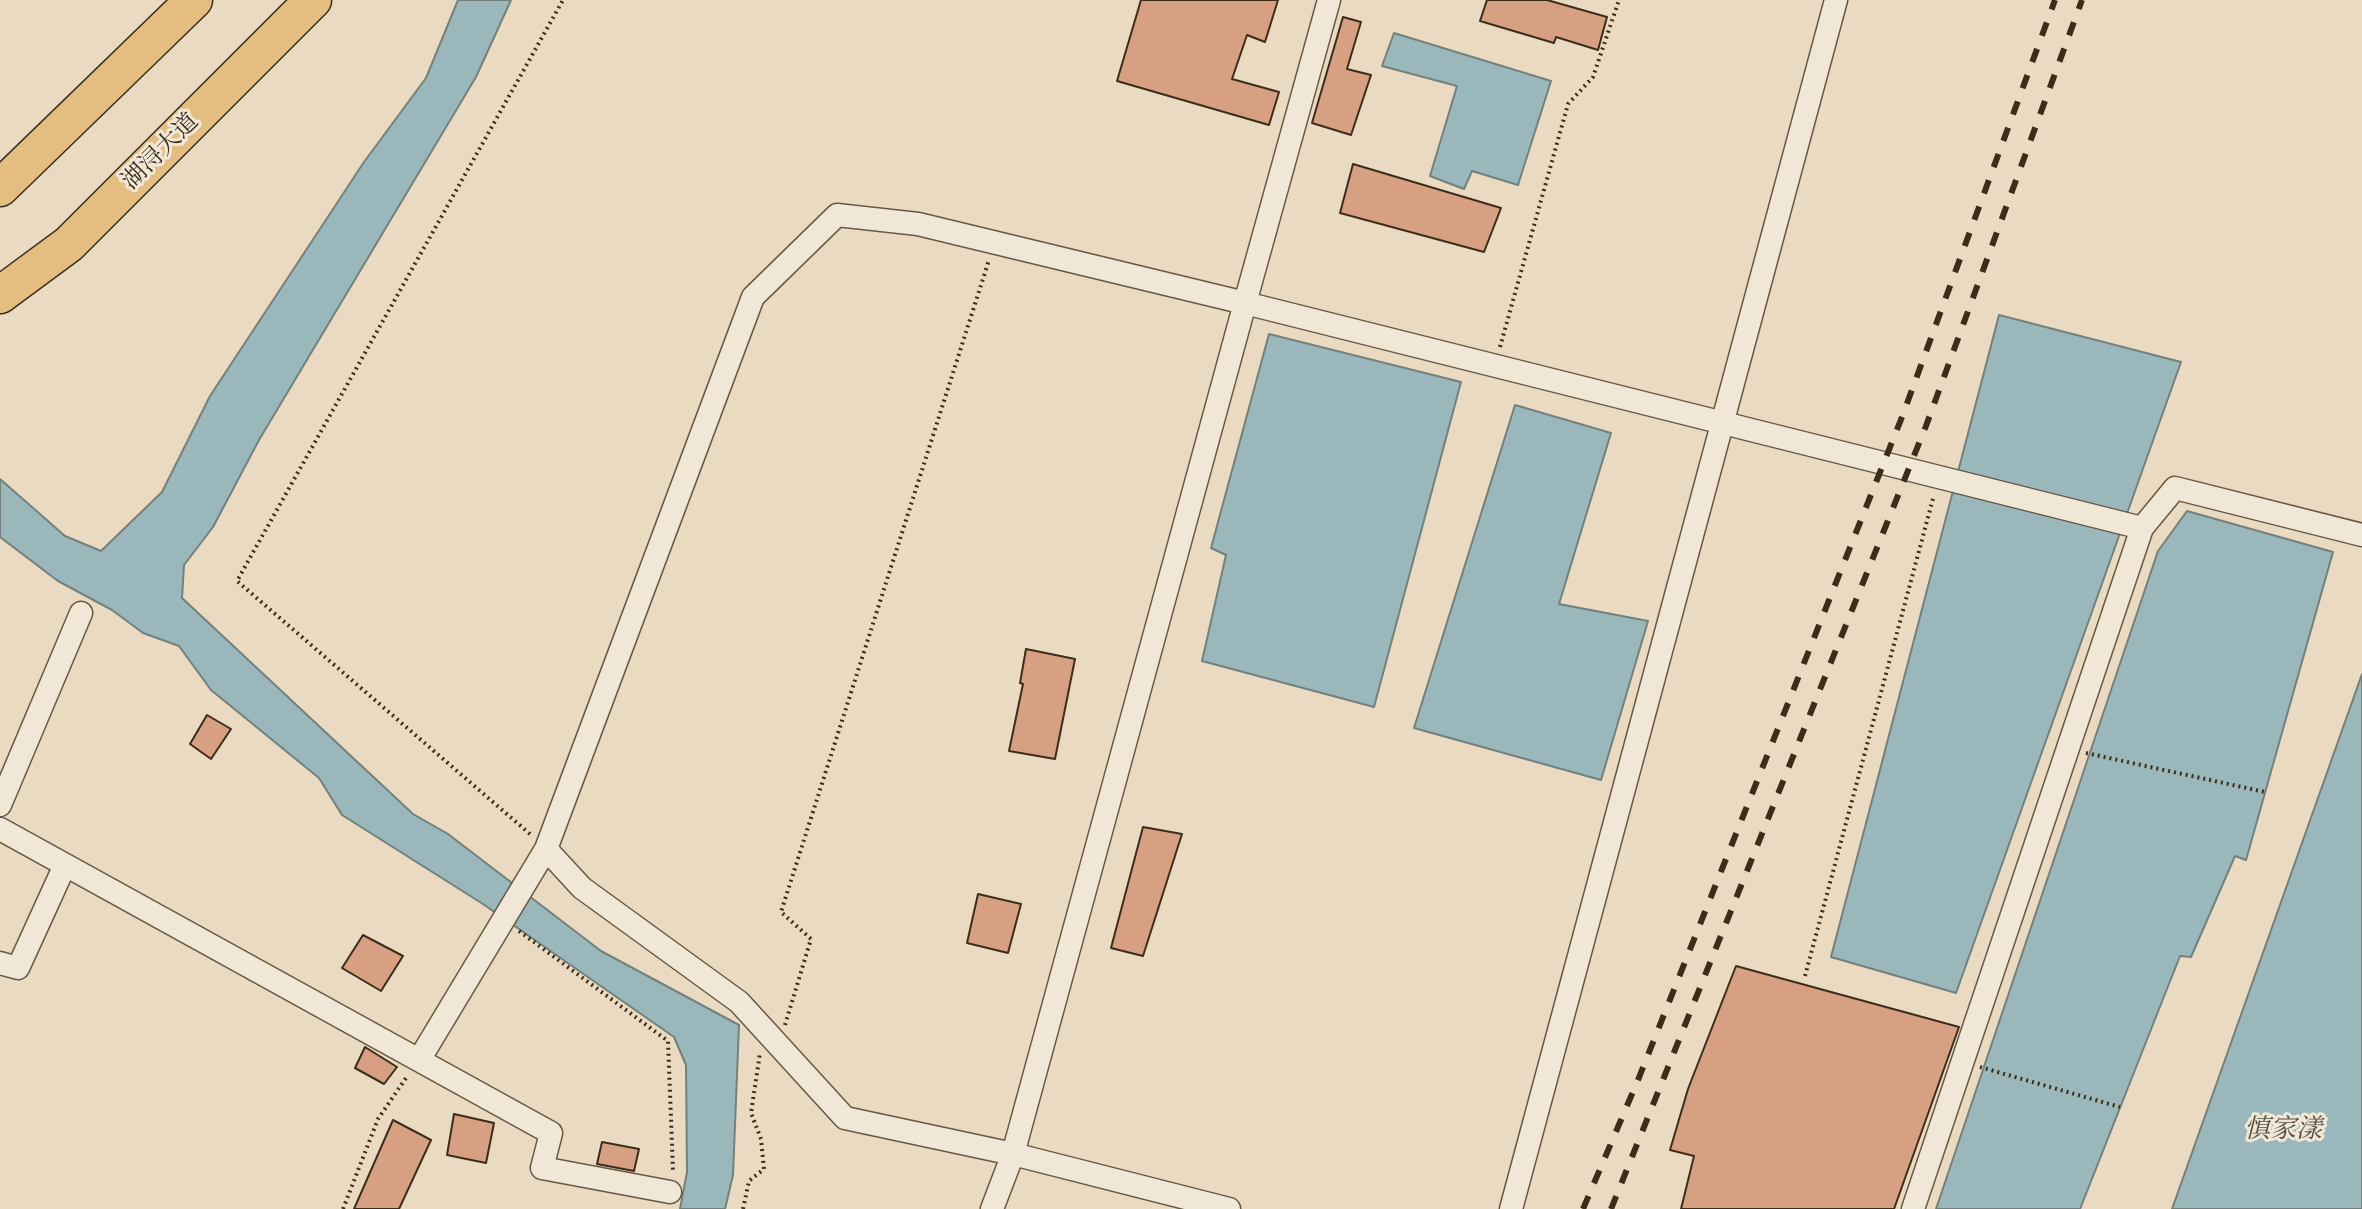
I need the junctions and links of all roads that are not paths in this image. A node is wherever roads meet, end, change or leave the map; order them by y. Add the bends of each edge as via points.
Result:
1 (194, 0) edge
2 (313, 0) edge
3 (1329, 0) edge
4 (1836, 0) edge
5 (0, 188) edge
6 (0, 295) edge
7 (1245, 303) junction
8 (1722, 423) junction
9 (2142, 528) junction
10 (2362, 535) edge
11 (81, 613) dead end
12 (0, 805) edge
13 (0, 829) edge
14 (546, 849) junction
15 (65, 865) junction
16 (0, 963) edge
17 (419, 1060) junction
18 (1013, 1154) junction
19 (670, 1192) road end
20 (992, 1209) edge
21 (1229, 1209) edge
22 (1511, 1209) edge
23 (1913, 1209) edge

1 - 5 main road
2 - 6 main road, 湖浔大道 via 69,244
3 - 7 street
4 - 8 street
7 - 8 street
7 - 14 street via 918,224 837,215 753,297
7 - 18 street
8 - 9 street
8 - 22 street
9 - 10 street via 2175,488
9 - 23 street
11 - 12 street
13 - 15 street
14 - 17 street
14 - 18 street via 582,888 739,1002 845,1118
15 - 16 street via 18,968
15 - 17 street
17 - 19 street via 551,1133 542,1168
18 - 20 street
18 - 21 street

